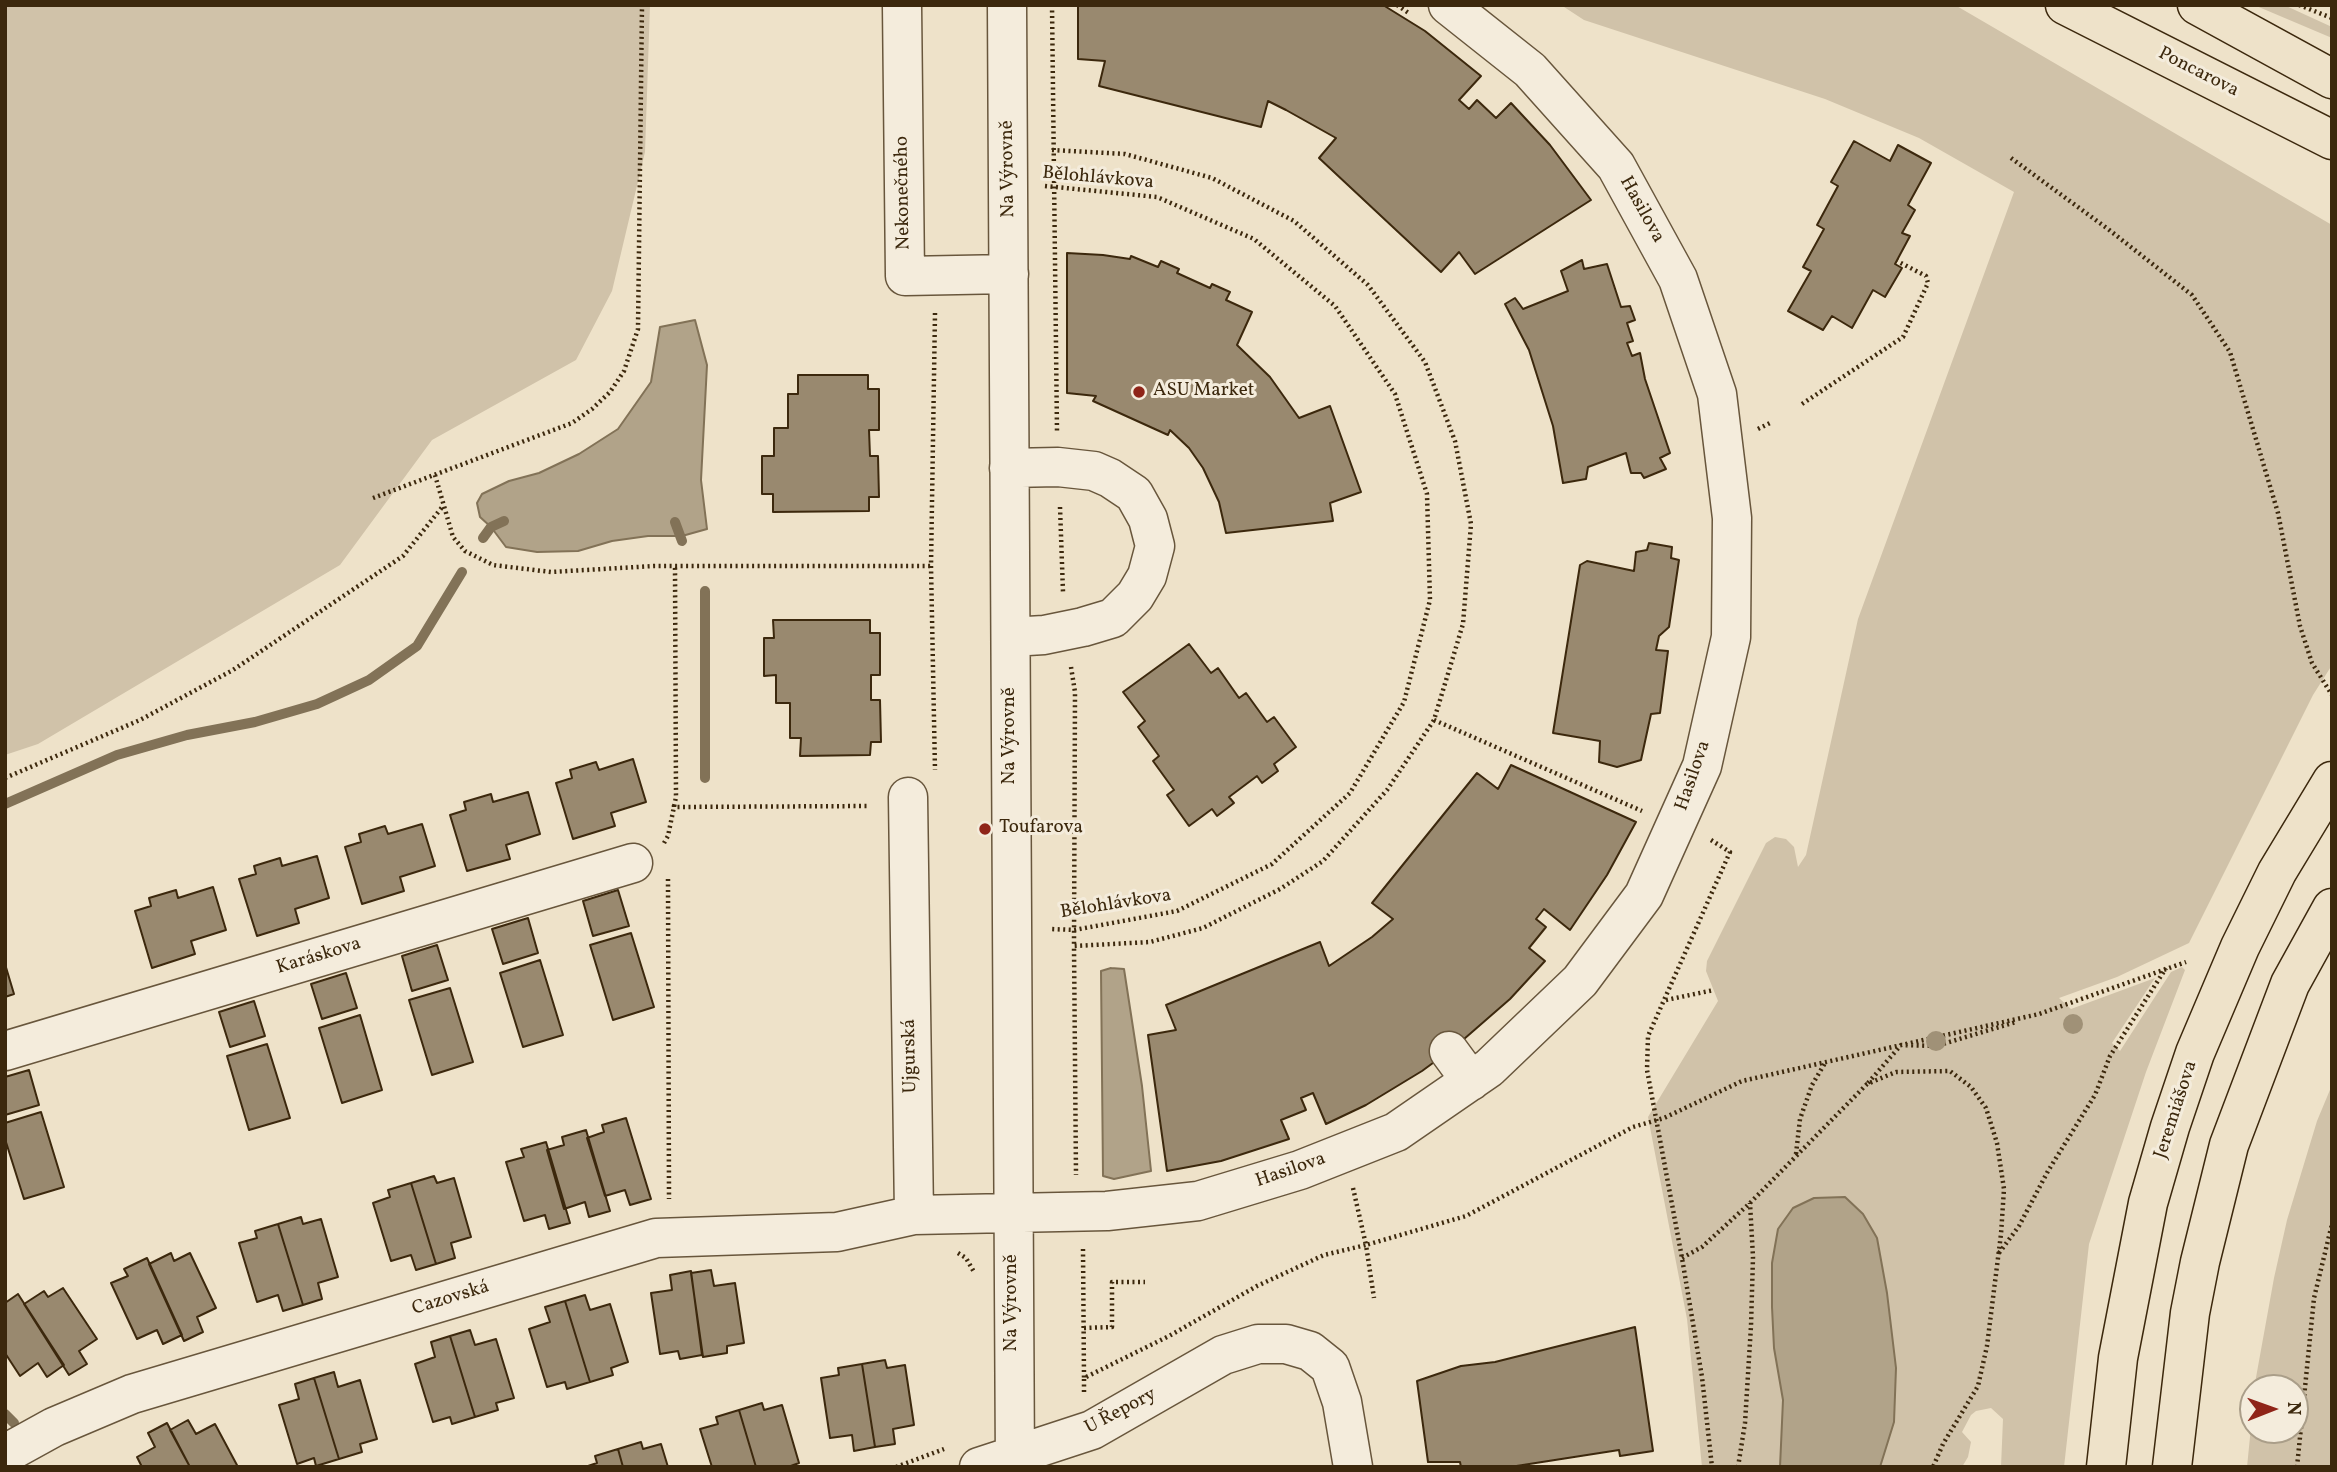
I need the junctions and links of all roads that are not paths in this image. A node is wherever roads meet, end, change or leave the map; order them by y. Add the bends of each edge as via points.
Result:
1 (902, 5) edge
2 (1007, 5) edge
3 (2065, 5) edge
4 (2199, 5) edge
5 (1434, 13) edge
6 (2332, 57) edge
7 (2332, 79) edge
8 (2332, 140) edge
9 (1009, 274) junction
10 (1009, 468) junction
11 (1011, 637) junction
12 (2332, 780) edge
13 (908, 802) road end
14 (633, 863) road end
15 (2332, 908) edge
16 (5, 1051) edge
17 (1013, 1212) junction
18 (914, 1214) junction
19 (5, 1454) edge
20 (990, 1459) edge
21 (1353, 1467) edge
22 (2106, 1467) edge
23 (2172, 1467) edge

1 - 9 street, Nekonečného via 905,276
2 - 9 street, Na Výrovně
3 - 8 main road, Poncarova
4 - 6 main road
4 - 7 main road
5 - 17 street, Hasilova via 1530,70 1616,166 1678,279 1717,394 1732,518 1731,637 1702,766 1663,820 1644,895 1580,981 1489,1068 1460,1066 1396,1132 1300,1170 1198,1201 1107,1211
9 - 10 street, Na Výrovně
10 - 11 street, Na Výrovně
10 - 11 street via 1058,467 1094,471 1110,478 1134,494 1148,519 1155,546 1147,576 1113,618 1044,635
11 - 17 street, Na Výrovně
12 - 22 main road, Jeremiášova via 2277,872 2240,947 2195,1053 2170,1127 2148,1203 2118,1358
13 - 18 street, Ujgurská
14 - 16 street, Karáskova
15 - 23 main road via 2290,984 2229,1145 2190,1312
17 - 18 street
17 - 20 street, Na Výrovně
18 - 19 street, Cazovská via 837,1232 656,1238 132,1394
20 - 21 street, U Řepory via 1092,1430 1223,1355 1258,1344 1286,1344 1310,1351 1330,1367 1342,1402

